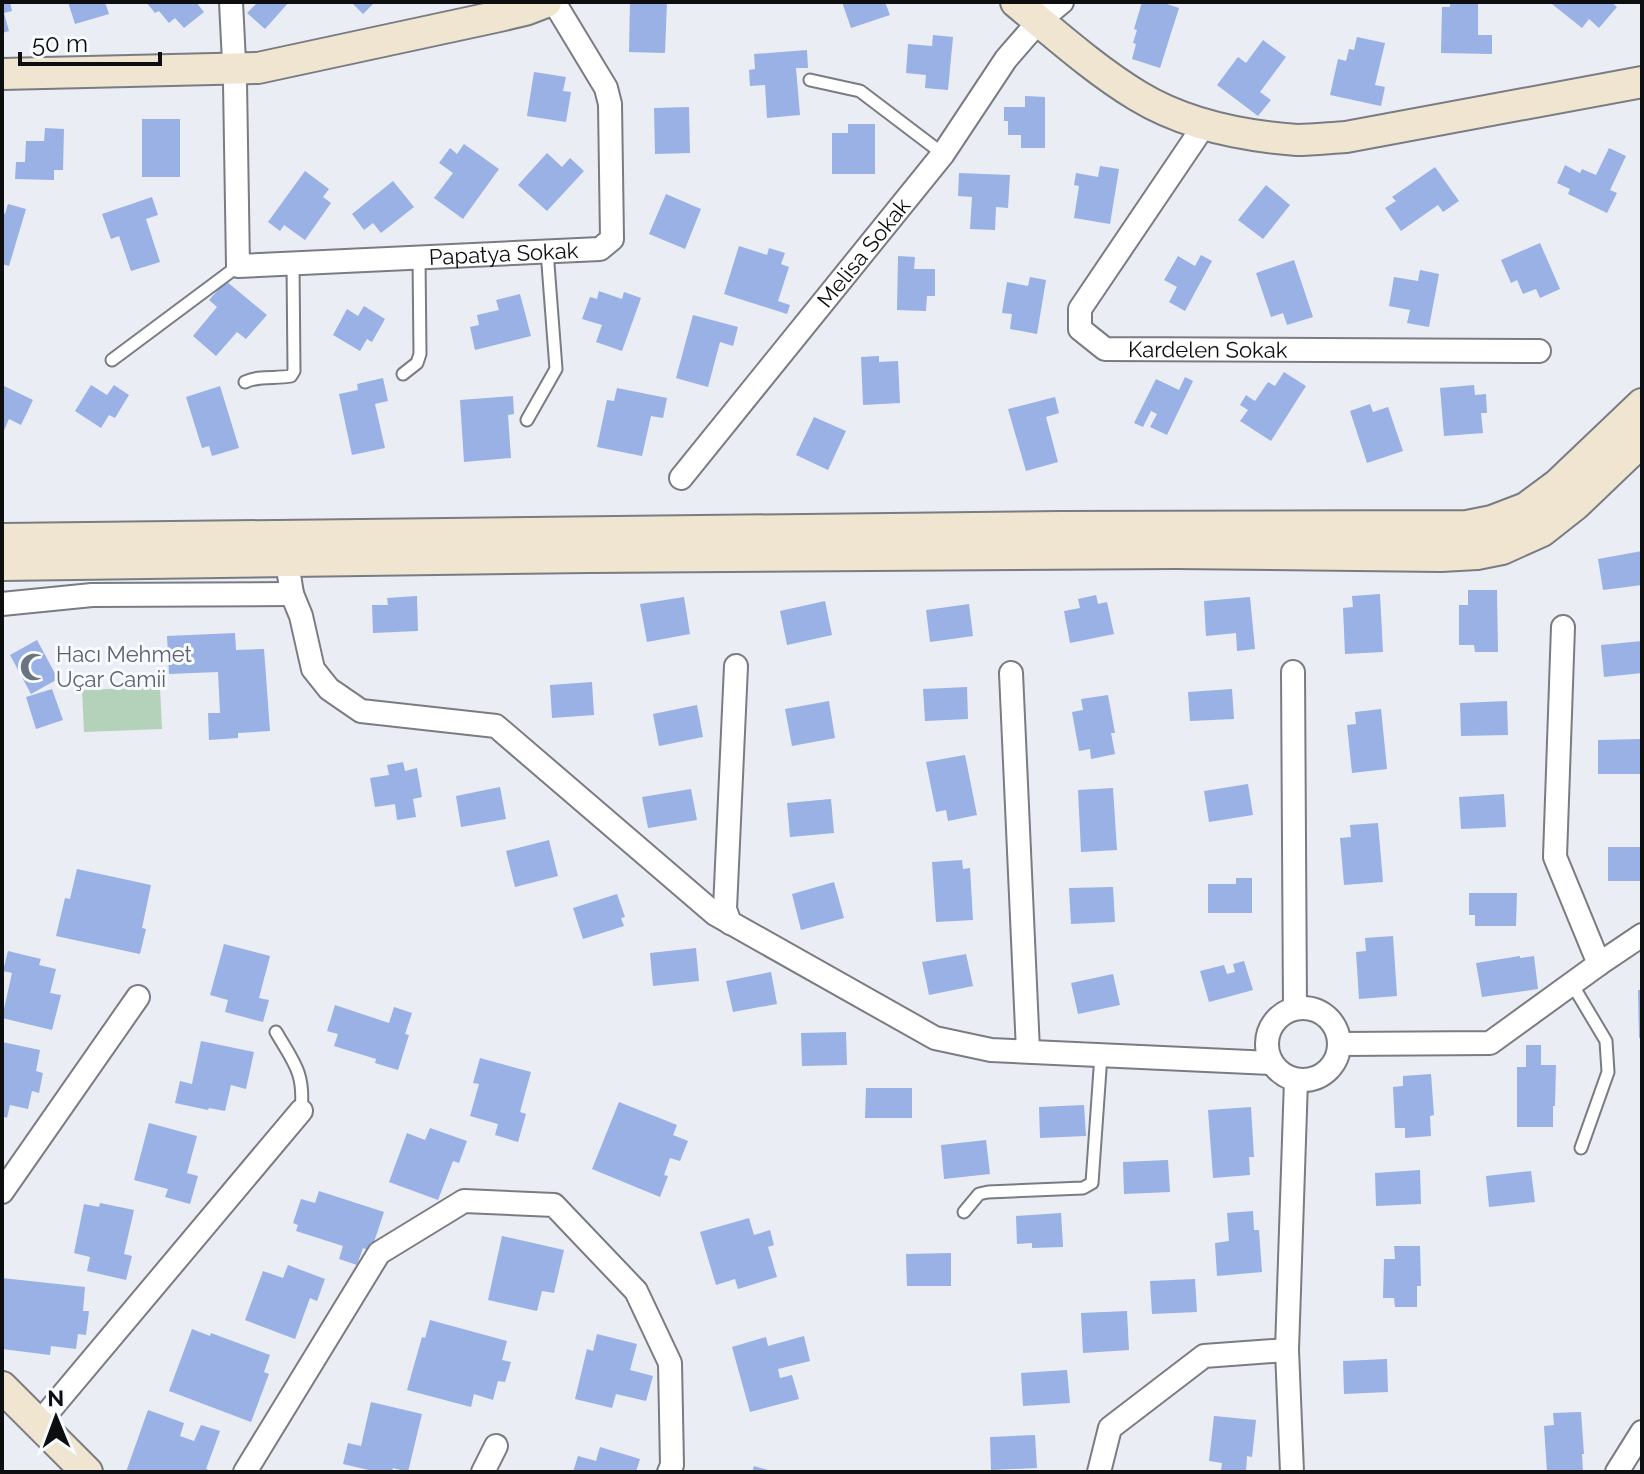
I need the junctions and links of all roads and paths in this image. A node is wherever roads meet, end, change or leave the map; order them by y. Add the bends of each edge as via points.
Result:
1 (231, 2) edge
2 (546, 2) edge
3 (554, 2) edge
4 (1039, 8) edge
5 (234, 69) junction
6 (2, 74) edge
7 (810, 80) dead end
8 (1642, 82) edge
9 (1205, 124) junction
10 (943, 154) junction
11 (547, 251) junction
12 (419, 257) junction
13 (293, 263) junction
14 (238, 266) junction
15 (1539, 351) dead end
16 (112, 360) dead end
17 (403, 374) dead end
18 (245, 382) dead end
19 (1642, 404) edge
20 (527, 420) dead end
21 (1642, 441) edge
22 (681, 478) dead end
23 (2, 539) edge
24 (1472, 540) junction
25 (287, 562) junction
26 (2, 565) edge
27 (292, 594) junction
28 (2, 604) edge
29 (1563, 627) dead end
30 (736, 666) dead end
31 (1293, 672) dead end
32 (1011, 673) dead end
33 (730, 923) junction
34 (1642, 935) edge
35 (1599, 964) junction
36 (1572, 984) junction
37 (138, 997) dead end
38 (1295, 1008) junction
39 (276, 1032) dead end
40 (1340, 1044) junction
41 (1028, 1051) junction
42 (1101, 1055) junction
43 (1271, 1063) junction
44 (1296, 1080) junction
45 (301, 1111) joint
46 (1581, 1148) dead end
47 (2, 1192) edge
48 (964, 1212) dead end
49 (1287, 1350) junction
50 (2, 1387) edge
51 (39, 1423) junction
52 (1642, 1432) edge
53 (496, 1446) dead end
54 (87, 1472) edge
55 (245, 1472) edge
56 (483, 1472) edge
57 (669, 1472) edge
58 (1099, 1472) edge
59 (1292, 1472) edge
60 (1617, 1472) edge

1 - 5 street
2 - 5 main road via 297,60
3 - 11 street, Papatya Sokak via 606,88 610,104 612,239 600,249
4 - 9 main road via 1097,67 1139,96
4 - 10 street, Melisa Sokak
5 - 6 main road
5 - 14 street
7 - 10 lane via 860,91
8 - 9 main road via 1346,137 1299,140
9 - 15 street, Kardelen Sokak via 1080,309 1080,329 1105,349
10 - 22 street, Melisa Sokak
11 - 12 street, Papatya Sokak
11 - 20 lane via 556,369
12 - 13 street, Papatya Sokak
12 - 17 lane via 420,354
13 - 14 street, Papatya Sokak
13 - 18 lane via 294,371 291,376
14 - 16 lane
19 - 24 main road via 1557,485 1526,508 1492,521
21 - 24 main road via 1542,531 1502,549
23 - 24 main road via 1046,527
24 - 25 main road via 1441,556 1143,553
25 - 26 main road
25 - 27 street
27 - 28 street via 92,595
27 - 33 street via 313,669 329,689 361,711 496,726
29 - 35 street via 1555,857
30 - 33 street via 725,909
31 - 38 street
32 - 41 street
33 - 41 street via 935,1038 991,1050
34 - 35 street
35 - 36 street
36 - 40 street via 1490,1043
36 - 46 lane via 1606,1041 1608,1059
37 - 47 street
38 - 40 street via 1322,1012 1338,1032
38 - 43 street via 1274,1021 1266,1038
39 - 45 lane via 301,1076
40 - 44 street via 1331,1068 1321,1076
41 - 42 street
42 - 43 street
42 - 48 lane via 1092,1183 1083,1188 979,1194
43 - 44 street
44 - 49 street
45 - 51 street
49 - 58 street via 1204,1356 1110,1428
49 - 59 street
50 - 51 main road
51 - 54 main road
52 - 60 street
53 - 56 street
55 - 57 street via 379,1253 464,1201 554,1205 636,1291 670,1363

